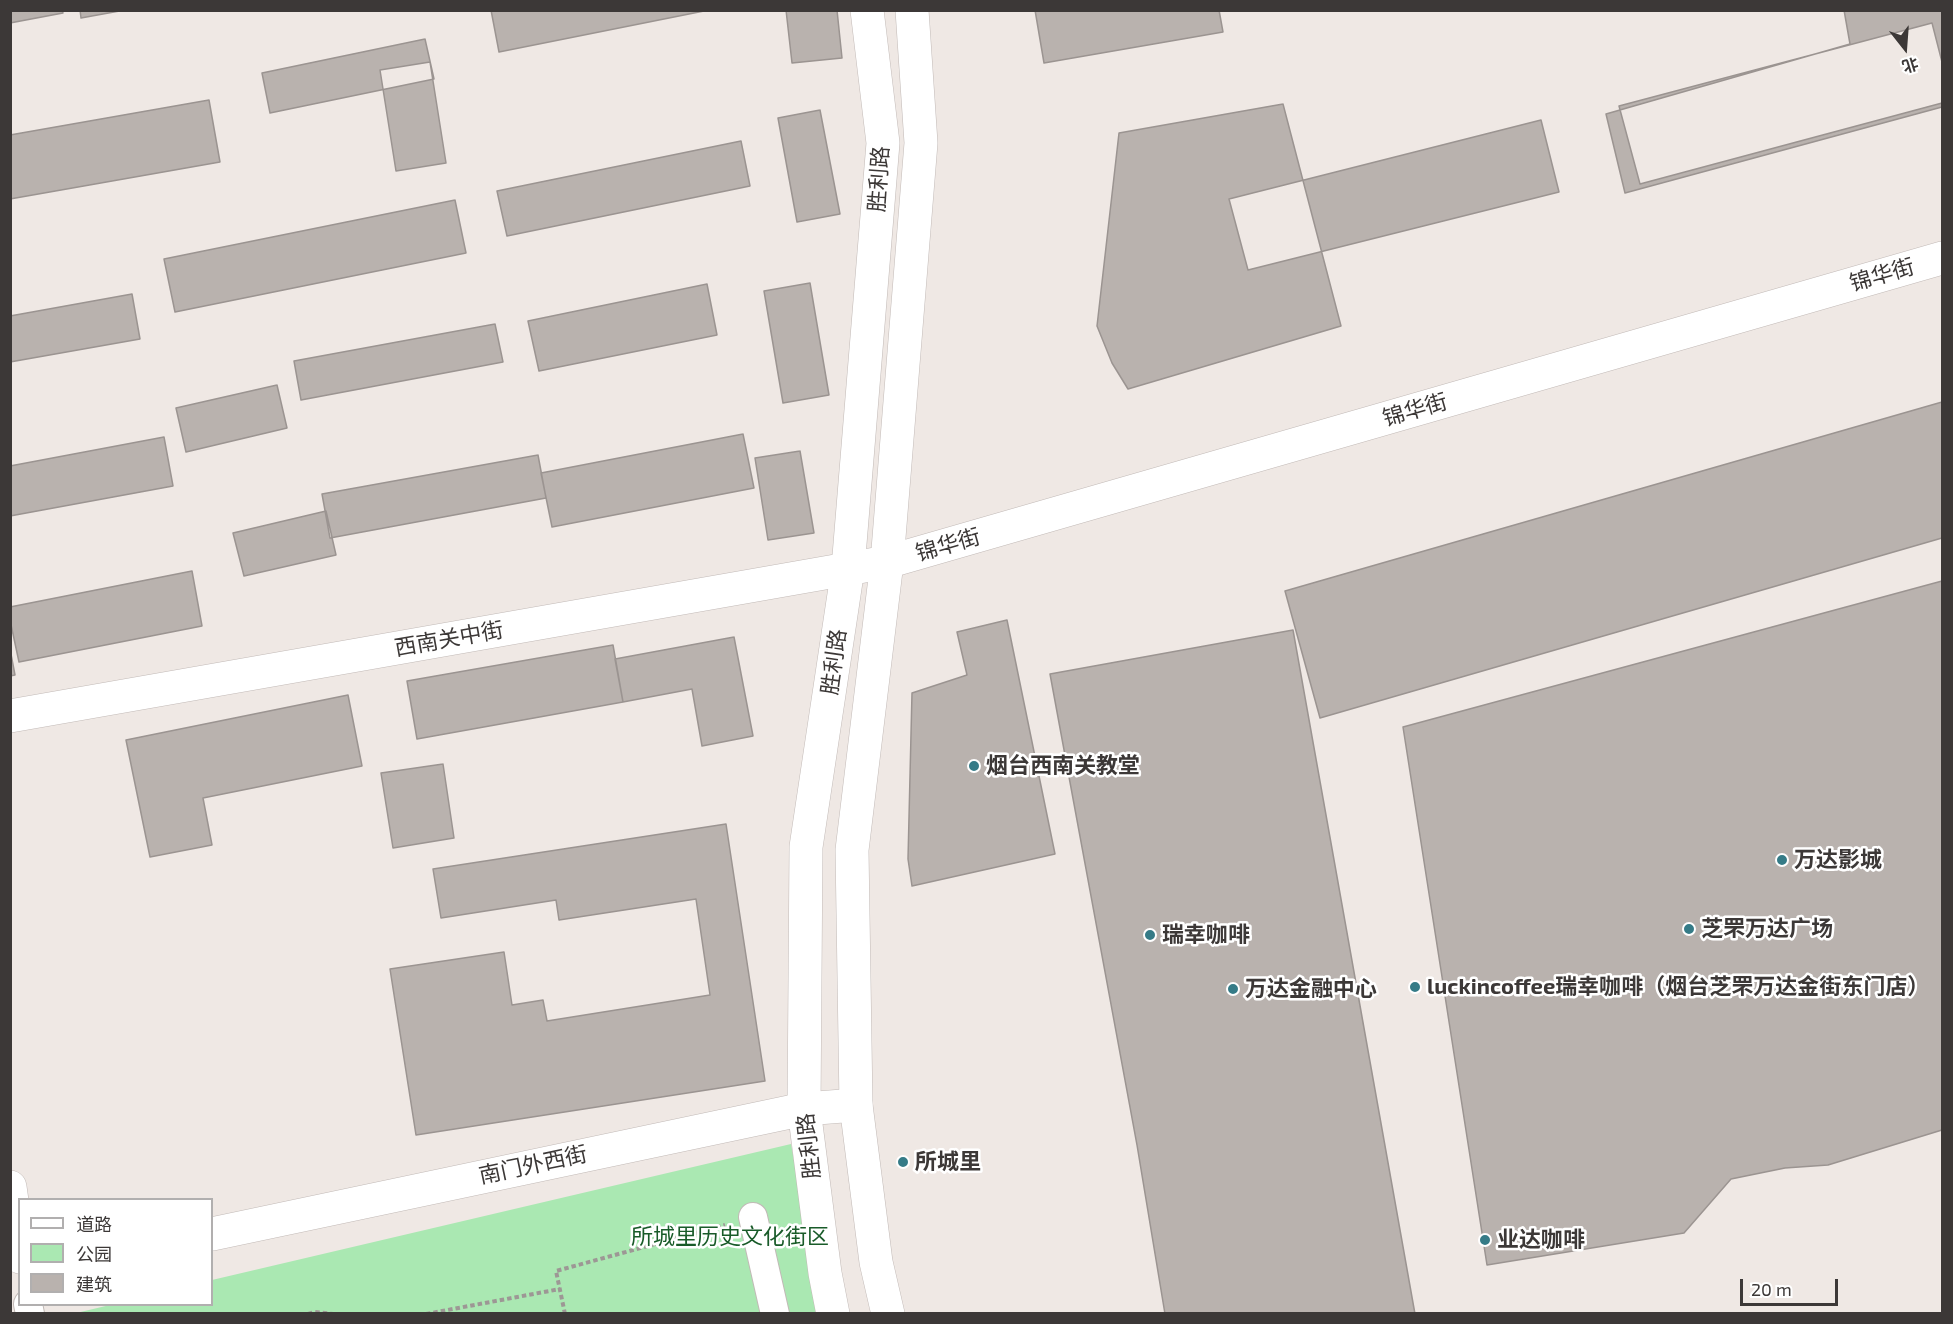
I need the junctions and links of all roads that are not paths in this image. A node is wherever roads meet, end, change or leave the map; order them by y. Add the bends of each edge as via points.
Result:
1 (867, 10) edge
2 (912, 10) edge
3 (1942, 258) edge
4 (887, 562) junction
5 (848, 568) junction
6 (10, 716) edge
7 (856, 1105) junction
8 (804, 1109) junction
9 (10, 1187) edge
10 (753, 1217) road end
11 (213, 1234) edge
12 (18, 1243) edge
13 (775, 1314) edge
14 (833, 1314) edge
15 (888, 1314) edge

1 - 5 street, 胜利路 via 883,143
2 - 4 street, 胜利路 via 921,143
3 - 4 street, 锦华街
4 - 5 street, 西南关中街
4 - 7 street, 胜利路 via 852,850
5 - 6 street, 西南关中街
5 - 8 street, 胜利路 via 806,847
7 - 8 street, 南门外西街
7 - 15 street, 胜利路 via 876,1262
8 - 11 street, 南门外西街
8 - 14 street, 胜利路
9 - 12 street
10 - 13 street

